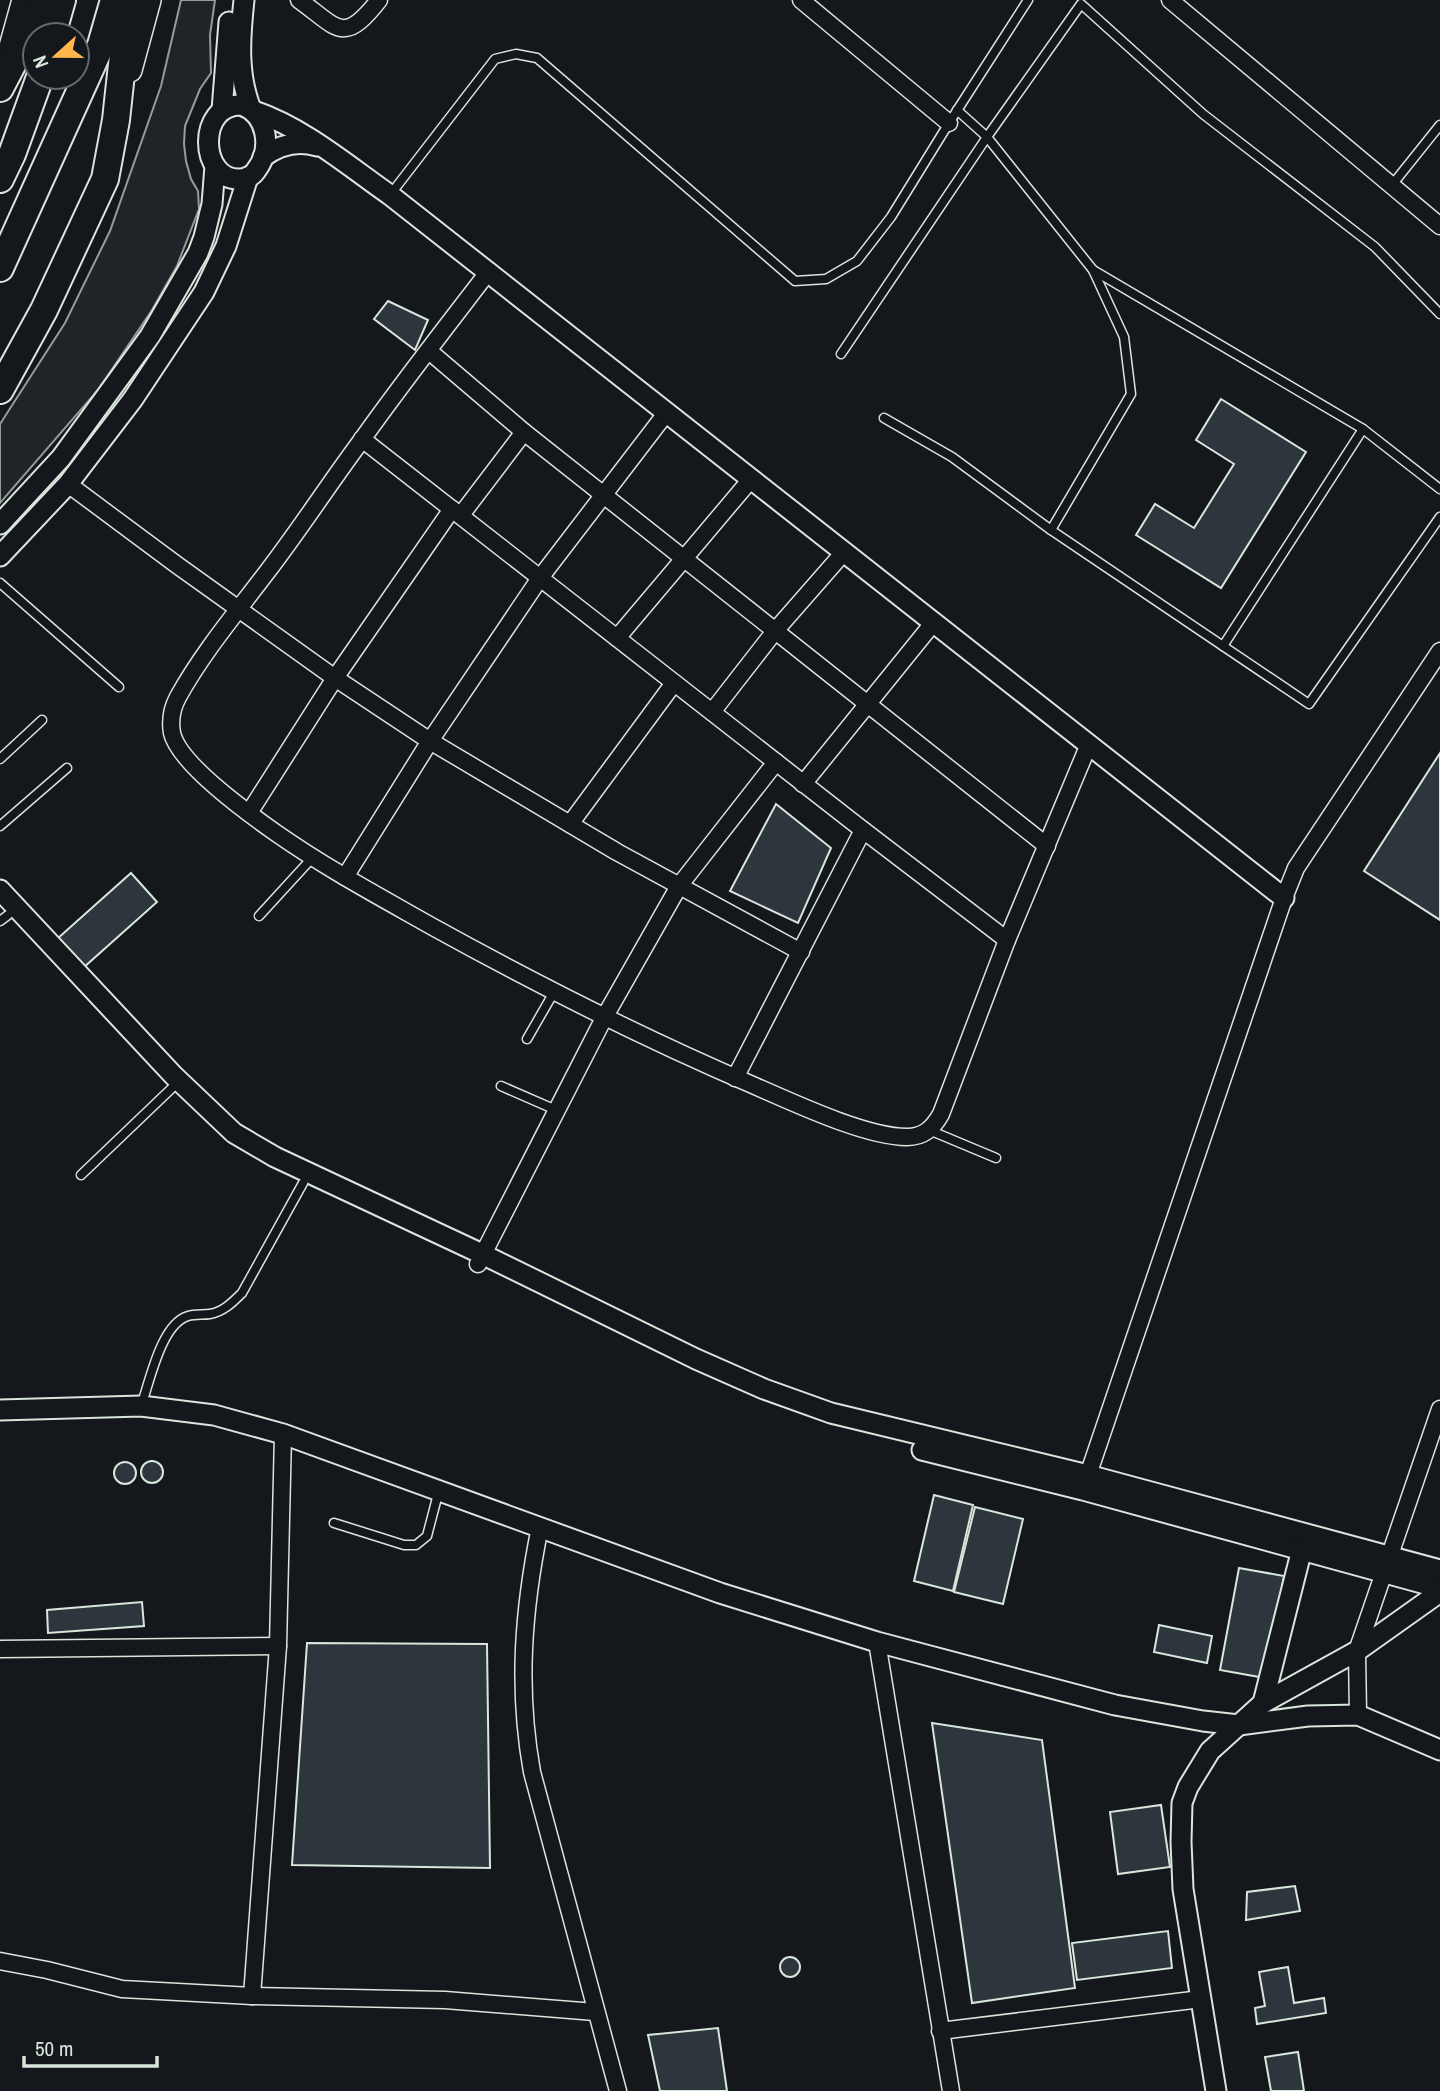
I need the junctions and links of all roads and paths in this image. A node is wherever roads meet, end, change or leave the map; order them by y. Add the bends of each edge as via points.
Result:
1 (24, 0) edge
2 (46, 0) edge
3 (62, 0) edge
4 (114, 0) edge
5 (128, 0) edge
6 (149, 0) edge
7 (232, 0) edge
8 (244, 0) edge
9 (299, 0) edge
10 (379, 0) edge
11 (801, 0) edge
12 (1028, 0) edge
13 (1170, 0) edge
14 (56, 21) edge
15 (0, 79) edge
16 (0, 88) edge
17 (35, 91) edge
18 (222, 110) junction
19 (252, 110) junction
20 (953, 116) junction
21 (116, 120) junction
22 (1440, 125) edge
23 (987, 137) junction
24 (321, 148) junction
25 (263, 157) junction
26 (215, 166) junction
27 (248, 177) junction
28 (0, 179) edge
29 (1392, 185) junction
30 (390, 195) junction
31 (1440, 226) edge
32 (0, 268) edge
33 (1093, 270) junction
34 (489, 271) junction
35 (1440, 314) edge
36 (429, 351) junction
37 (841, 354) dead end
38 (0, 390) edge
39 (667, 412) junction
40 (884, 418) dead end
41 (1363, 429) junction
42 (524, 432) junction
43 (362, 439) junction
44 (752, 478) junction
45 (68, 484) junction
46 (1440, 489) edge
47 (602, 494) junction
48 (456, 512) junction
49 (1440, 517) edge
50 (0, 524) edge
51 (1051, 530) junction
52 (845, 551) junction
53 (0, 556) edge
54 (685, 559) junction
55 (540, 578) junction
56 (0, 583) edge
57 (238, 607) junction
58 (934, 622) junction
59 (775, 631) junction
60 (617, 638) junction
61 (1223, 646) junction
62 (1440, 651) edge
63 (335, 678) junction
64 (674, 683) junction
65 (119, 687) dead end
66 (867, 704) junction
67 (712, 712) junction
68 (42, 720) dead end
69 (430, 741) junction
70 (1089, 744) junction
71 (0, 759) edge
72 (776, 762) junction
73 (67, 768) dead end
74 (803, 784) junction
75 (249, 814) junction
76 (570, 824) junction
77 (0, 826) edge
78 (863, 831) junction
79 (1047, 846) junction
80 (313, 857) junction
81 (345, 877) junction
82 (679, 886) junction
83 (0, 890) edge
84 (1284, 898) junction
85 (3, 914) edge
86 (259, 916) dead end
87 (1007, 940) junction
88 (801, 952) junction
89 (554, 992) junction
90 (604, 1018) junction
91 (527, 1039) dead end
92 (735, 1078) junction
93 (171, 1082) junction
94 (501, 1086) dead end
95 (556, 1110) junction
96 (929, 1130) junction
97 (996, 1158) dead end
98 (81, 1175) dead end
99 (312, 1183) junction
100 (480, 1259) junction
101 (141, 1406) junction
102 (1440, 1409) edge
103 (0, 1410) edge
104 (283, 1434) junction
105 (1085, 1482) junction
106 (439, 1490) junction
107 (334, 1523) dead end
108 (540, 1527) junction
109 (1303, 1549) junction
110 (1387, 1564) junction
111 (1440, 1570) edge
112 (1440, 1590) edge
113 (877, 1642) junction
114 (278, 1646) junction
115 (0, 1649) edge
116 (1357, 1651) junction
117 (1263, 1703) junction
118 (1358, 1715) junction
119 (1239, 1725) junction
120 (1440, 1750) edge
121 (0, 1961) edge
122 (252, 1996) junction
123 (1201, 1999) junction
124 (595, 2012) junction
125 (940, 2031) junction
126 (618, 2091) edge
127 (951, 2091) edge
128 (1216, 2091) edge

1 - 15 main road
2 - 16 highway
3 - 14 highway
4 - 32 highway via 101,45
5 - 21 highway
6 - 21 main road
7 - 18 street
8 - 19 street via 240,65
9 - 10 street via 343,29 355,26
11 - 20 street
12 - 20 lane
13 - 29 street
17 - 28 highway
18 - 19 street via 234,105
18 - 26 street via 209,137
19 - 24 street
19 - 25 street via 265,134
20 - 23 lane
20 - 30 lane via 891,217 857,261 826,279 795,281 537,58 516,54 495,59
21 - 38 highway via 105,179 44,310
22 - 29 lane
23 - 33 lane
23 - 35 lane via 1081,4 1203,114 1375,247
23 - 37 lane
24 - 25 street via 290,144
24 - 30 street
25 - 27 street
26 - 27 street via 234,179
26 - 50 street via 212,204 201,245 150,336 61,458
27 - 45 street via 226,246 204,292 133,399
29 - 31 street
30 - 34 street
33 - 41 lane
33 - 51 lane via 1124,337 1131,394
34 - 36 street
34 - 39 street
36 - 42 street
36 - 43 street
39 - 44 street
39 - 47 street
40 - 51 lane via 952,457
41 - 46 lane
41 - 61 lane
42 - 47 street
42 - 48 street
43 - 48 street
43 - 57 street
44 - 52 street
44 - 54 street
45 - 53 street
45 - 57 street
47 - 54 street
47 - 55 street
48 - 55 street
48 - 63 street
49 - 61 lane via 1309,704
51 - 61 lane
52 - 58 street
52 - 59 street
54 - 59 street
54 - 60 street
55 - 60 street
55 - 69 street
56 - 65 lane
57 - 63 street
57 - 75 street via 178,697 171,725 188,761
58 - 66 street
58 - 70 street
59 - 66 street
59 - 67 street
60 - 64 street
62 - 84 street via 1296,868
63 - 69 street
63 - 75 street
64 - 67 street
64 - 76 street
66 - 74 street
66 - 79 street
67 - 72 street
68 - 71 lane
69 - 76 street
69 - 81 street
70 - 79 street
70 - 84 street
72 - 74 street
72 - 82 street
73 - 77 lane
74 - 78 street
75 - 80 street
76 - 82 street
78 - 87 street
78 - 88 street
79 - 87 street
80 - 81 street
80 - 86 lane
81 - 89 street
82 - 88 street
82 - 90 street
83 - 93 street
84 - 105 street
85 - 93 street
87 - 96 street via 941,1114
88 - 92 street
89 - 90 street
89 - 91 lane
90 - 92 street
90 - 95 street
92 - 96 street via 875,1131 904,1137
93 - 98 lane
93 - 99 street via 234,1132
94 - 95 lane
95 - 100 street
96 - 97 lane
99 - 100 street
99 - 101 lane via 242,1293 214,1314 178,1321 166,1334
100 - 105 street via 696,1359 762,1396
101 - 103 street
101 - 104 street via 214,1415
102 - 110 street
104 - 106 street
104 - 114 street
105 - 109 street
105 - 110 street
106 - 107 lane via 427,1536 416,1545
106 - 108 street
108 - 113 street via 720,1593
108 - 124 street via 524,1628 527,1743
109 - 110 street
109 - 117 street
110 - 111 street
110 - 112 street
110 - 116 street
112 - 116 street
113 - 119 street via 1115,1705
113 - 125 street
114 - 115 street
114 - 122 street
116 - 117 street
116 - 118 street
117 - 119 street
118 - 119 street
118 - 120 street
119 - 123 street via 1210,1752 1182,1803 1183,1889
121 - 122 street via 122,1989
122 - 124 street via 444,2000
123 - 125 street
123 - 128 street
124 - 126 street
125 - 127 street

